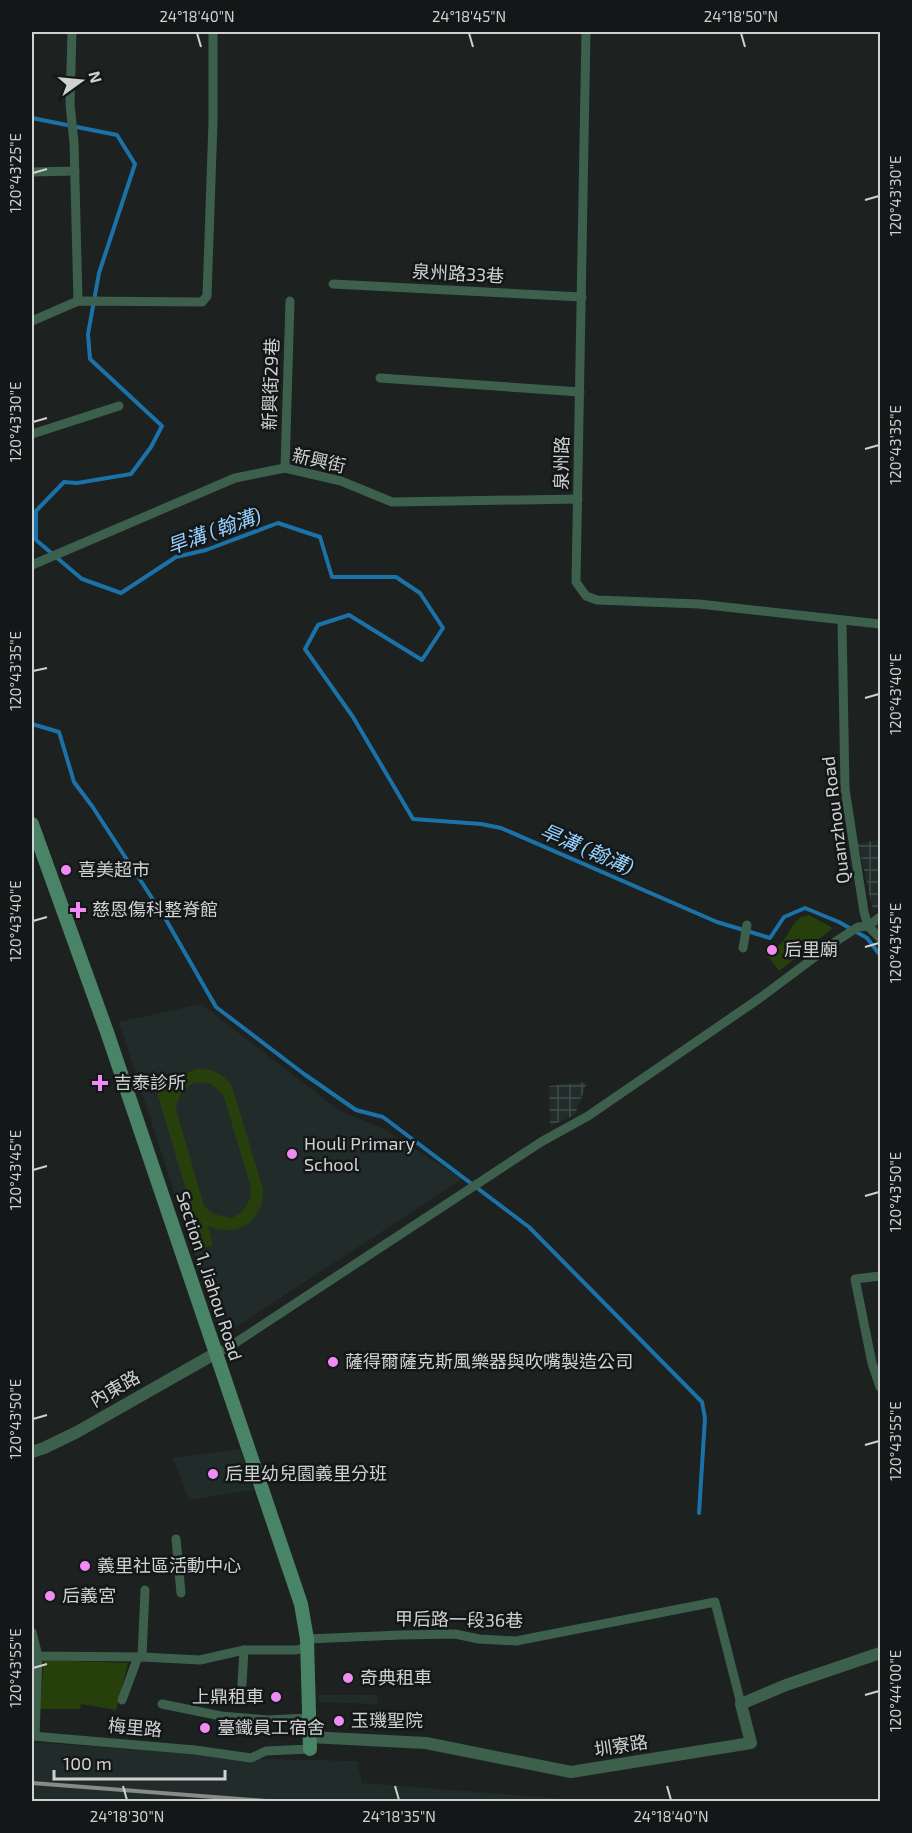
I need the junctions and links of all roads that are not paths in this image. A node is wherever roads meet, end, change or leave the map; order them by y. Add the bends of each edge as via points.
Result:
1 (72, 32) edge
2 (213, 32) edge
3 (586, 32) edge
4 (75, 171) junction
5 (32, 172) edge
6 (333, 284) dead end
7 (582, 297) junction
8 (78, 300) junction
9 (290, 301) dead end
10 (32, 321) edge
11 (380, 378) dead end
12 (580, 392) junction
13 (119, 406) dead end
14 (32, 434) edge
15 (285, 468) junction
16 (578, 499) junction
17 (32, 565) edge
18 (842, 621) junction
19 (880, 624) edge
20 (32, 824) edge
21 (880, 917) edge
22 (747, 925) dead end
23 (868, 926) junction
24 (880, 938) edge
25 (743, 948) dead end
26 (880, 1276) edge
27 (216, 1353) junction
28 (880, 1387) edge
29 (32, 1452) edge
30 (176, 1539) dead end
31 (146, 1590) dead end
32 (181, 1593) dead end
33 (32, 1632) edge
34 (307, 1643) junction
35 (244, 1650) junction
36 (880, 1653) edge
37 (38, 1656) junction
38 (140, 1657) junction
39 (242, 1684) dead end
40 (122, 1700) dead end
41 (162, 1704) dead end
42 (741, 1704) junction
43 (309, 1718) junction
44 (33, 1736) edge
45 (310, 1743) junction

1 - 4 street via 70,104
2 - 8 street via 207,296 202,302
3 - 7 street, 泉州路
4 - 5 street
4 - 8 street
6 - 7 street, 泉州路33巷
7 - 12 street, 泉州路
8 - 10 street
9 - 15 street, 新興街29巷
11 - 12 street
12 - 16 street, 泉州路
13 - 14 street
15 - 16 street, 新興街 via 340,481 392,502
15 - 17 street, 新興街 via 235,478
16 - 18 street, 泉州路 via 576,582 586,596 597,600 699,604
18 - 19 street, 泉州路
18 - 23 street, Quanzhou Road via 845,789
20 - 27 main road, Section 1, Jiahou Road
21 - 23 street
22 - 25 street
23 - 24 street
23 - 27 street via 858,927 588,1116 541,1142
26 - 28 street via 855,1279
27 - 29 street, 內東路 via 77,1432
27 - 34 main road, Section 1, Jiahou Road via 298,1595
30 - 32 street
31 - 38 street
33 - 37 street, 梅里路
34 - 35 street via 296,1650
34 - 42 street, 甲后路一段36巷 via 455,1634 516,1641 716,1602
34 - 43 main road, Section 1, Jiahou Road
35 - 38 street via 200,1660
35 - 39 street
36 - 42 street
37 - 38 street
37 - 44 street, 梅里路
38 - 40 street
41 - 43 street via 222,1716
42 - 45 street, 圳寮路 via 751,1743 571,1772 426,1743
43 - 45 main road, Section 1, Jiahou Road
44 - 45 street, 梅里路 via 251,1758 266,1751

